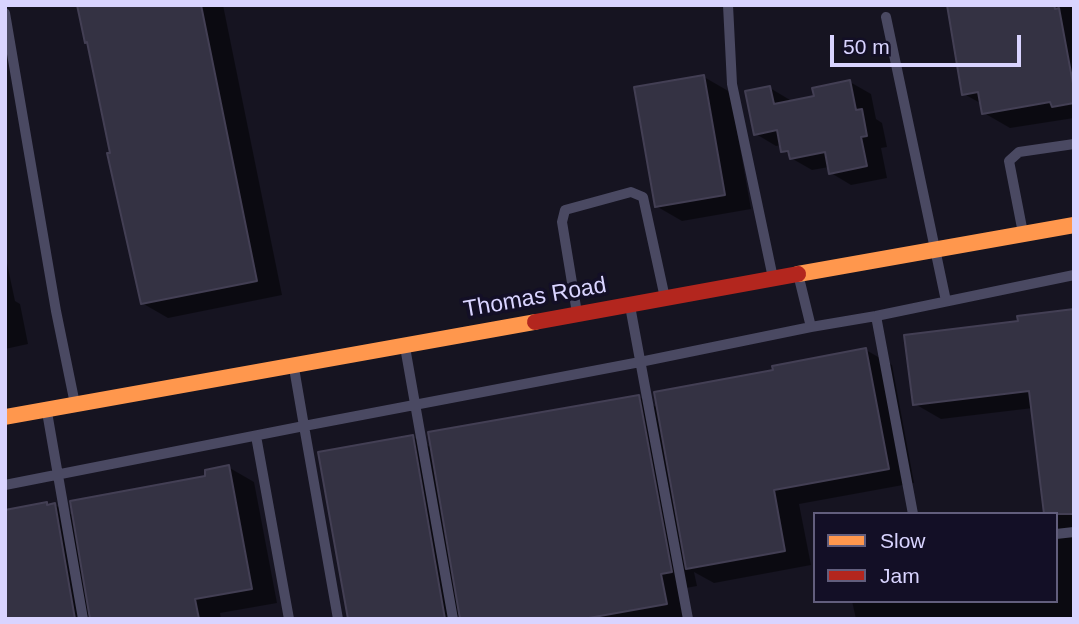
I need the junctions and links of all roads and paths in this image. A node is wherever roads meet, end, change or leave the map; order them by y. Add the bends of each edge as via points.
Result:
1 (728, 5) edge
2 (5, 13) edge
3 (887, 17) dead end
4 (1074, 144) edge
5 (1074, 225) edge
6 (1023, 234) junction
7 (937, 249) junction
8 (798, 274) junction
9 (1074, 275) edge
10 (773, 279) junction
11 (665, 298) junction
12 (946, 301) junction
13 (629, 305) junction
14 (577, 314) junction
15 (876, 316) junction
16 (811, 327) junction
17 (405, 345) junction
18 (640, 362) junction
19 (293, 365) junction
20 (75, 404) junction
21 (416, 405) junction
22 (47, 409) junction
23 (5, 417) edge
24 (304, 426) junction
25 (256, 436) junction
26 (58, 475) junction
27 (5, 485) edge
28 (913, 512) edge
29 (83, 619) edge
30 (289, 619) edge
31 (338, 619) edge
32 (453, 619) edge
33 (688, 619) edge

1 - 10 lane via 732,85
2 - 20 lane
3 - 7 lane
4 - 6 lane via 1019,152 1009,162
5 - 6 street, Thomas Road
6 - 7 street, Thomas Road
7 - 8 street, Thomas Road
7 - 12 lane
8 - 10 street, Thomas Road
8 - 16 lane
9 - 12 lane
10 - 11 street, Thomas Road
11 - 13 street, Thomas Road
11 - 14 lane via 643,197 631,192 565,210 562,222
12 - 15 lane
13 - 14 street, Thomas Road
13 - 18 lane
14 - 17 street, Thomas Road
15 - 16 lane
15 - 28 lane
16 - 18 lane
17 - 19 street, Thomas Road
17 - 21 lane
18 - 21 lane
18 - 33 lane
19 - 20 street, Thomas Road
19 - 24 lane
20 - 22 street, Thomas Road
21 - 24 lane
21 - 32 lane
22 - 23 street, Thomas Road
22 - 26 lane
24 - 25 lane
24 - 31 lane
25 - 26 lane
25 - 30 lane
26 - 27 lane
26 - 29 lane

